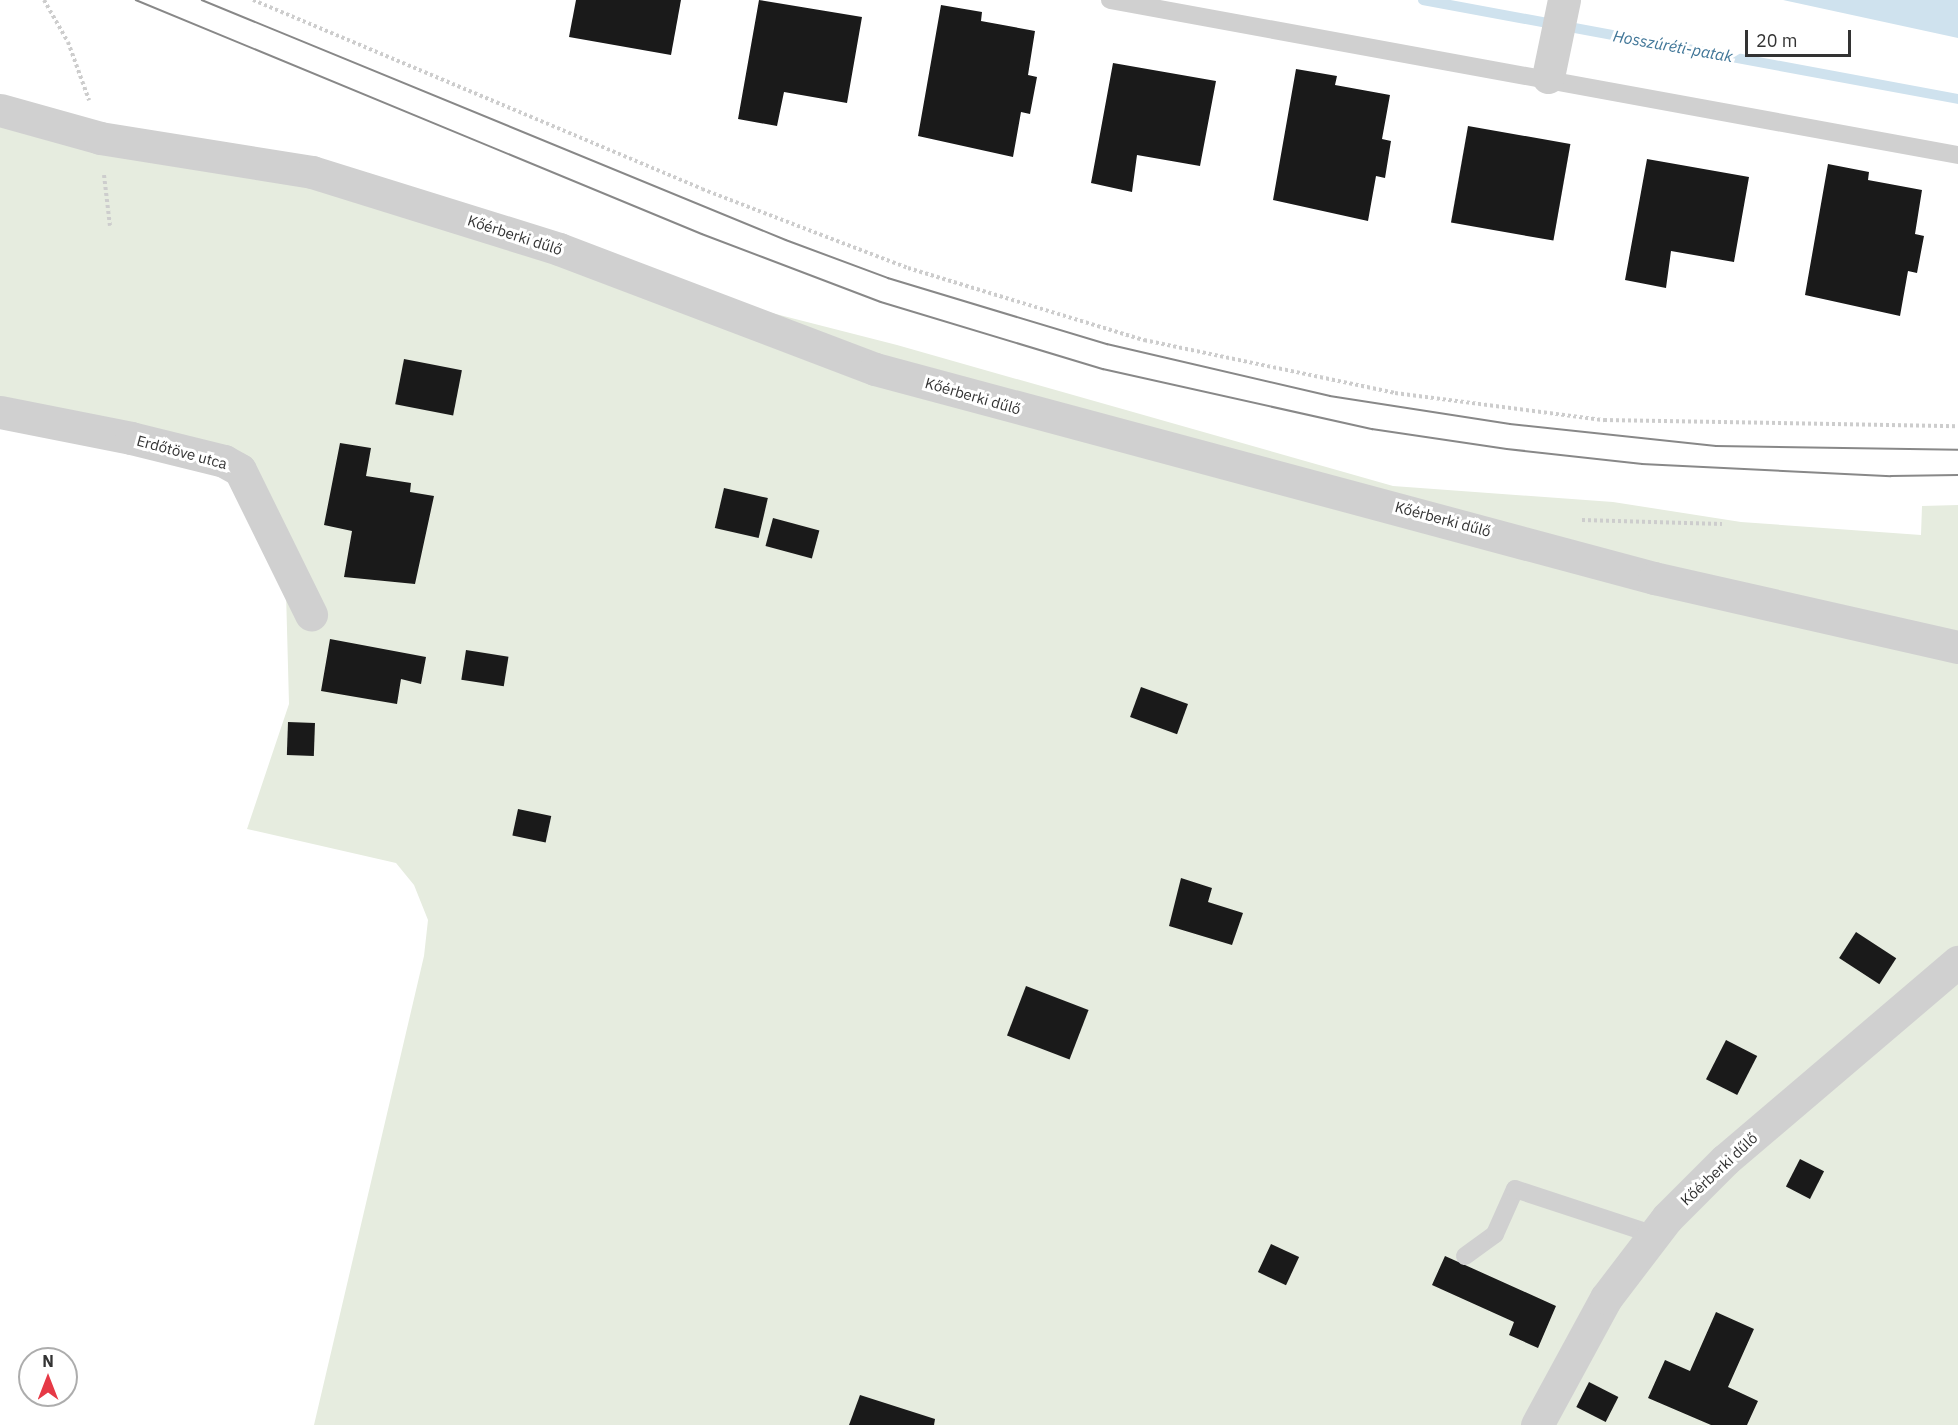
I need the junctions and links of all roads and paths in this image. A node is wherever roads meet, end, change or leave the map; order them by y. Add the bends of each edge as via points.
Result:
1 (44, 0) edge
2 (253, 0) edge
3 (1110, 0) edge
4 (1564, 0) edge
5 (1550, 65) junction
6 (81, 71) dead end
7 (0, 110) edge
8 (1958, 155) edge
9 (0, 412) edge
10 (1958, 426) edge
11 (1577, 520) dead end
12 (1722, 524) dead end
13 (311, 614) dead end
14 (1958, 647) edge
15 (1958, 962) edge
16 (1652, 1234) junction
17 (1465, 1256) dead end
18 (1538, 1425) edge

1 - 6 path
2 - 10 path via 713,194 908,268 1144,340 1395,393 1604,420
3 - 5 lane
4 - 5 street
5 - 8 lane
7 - 14 street, Kőérberki dűlő via 100,138 312,171 559,249 875,369 1654,578
9 - 13 street, Erdőtöve utca via 130,438 224,461 240,470
11 - 12 path
15 - 16 street, Kőérberki dűlő via 1725,1160
16 - 17 lane via 1515,1189 1495,1234
16 - 18 street, Kőérberki dűlő via 1606,1298

